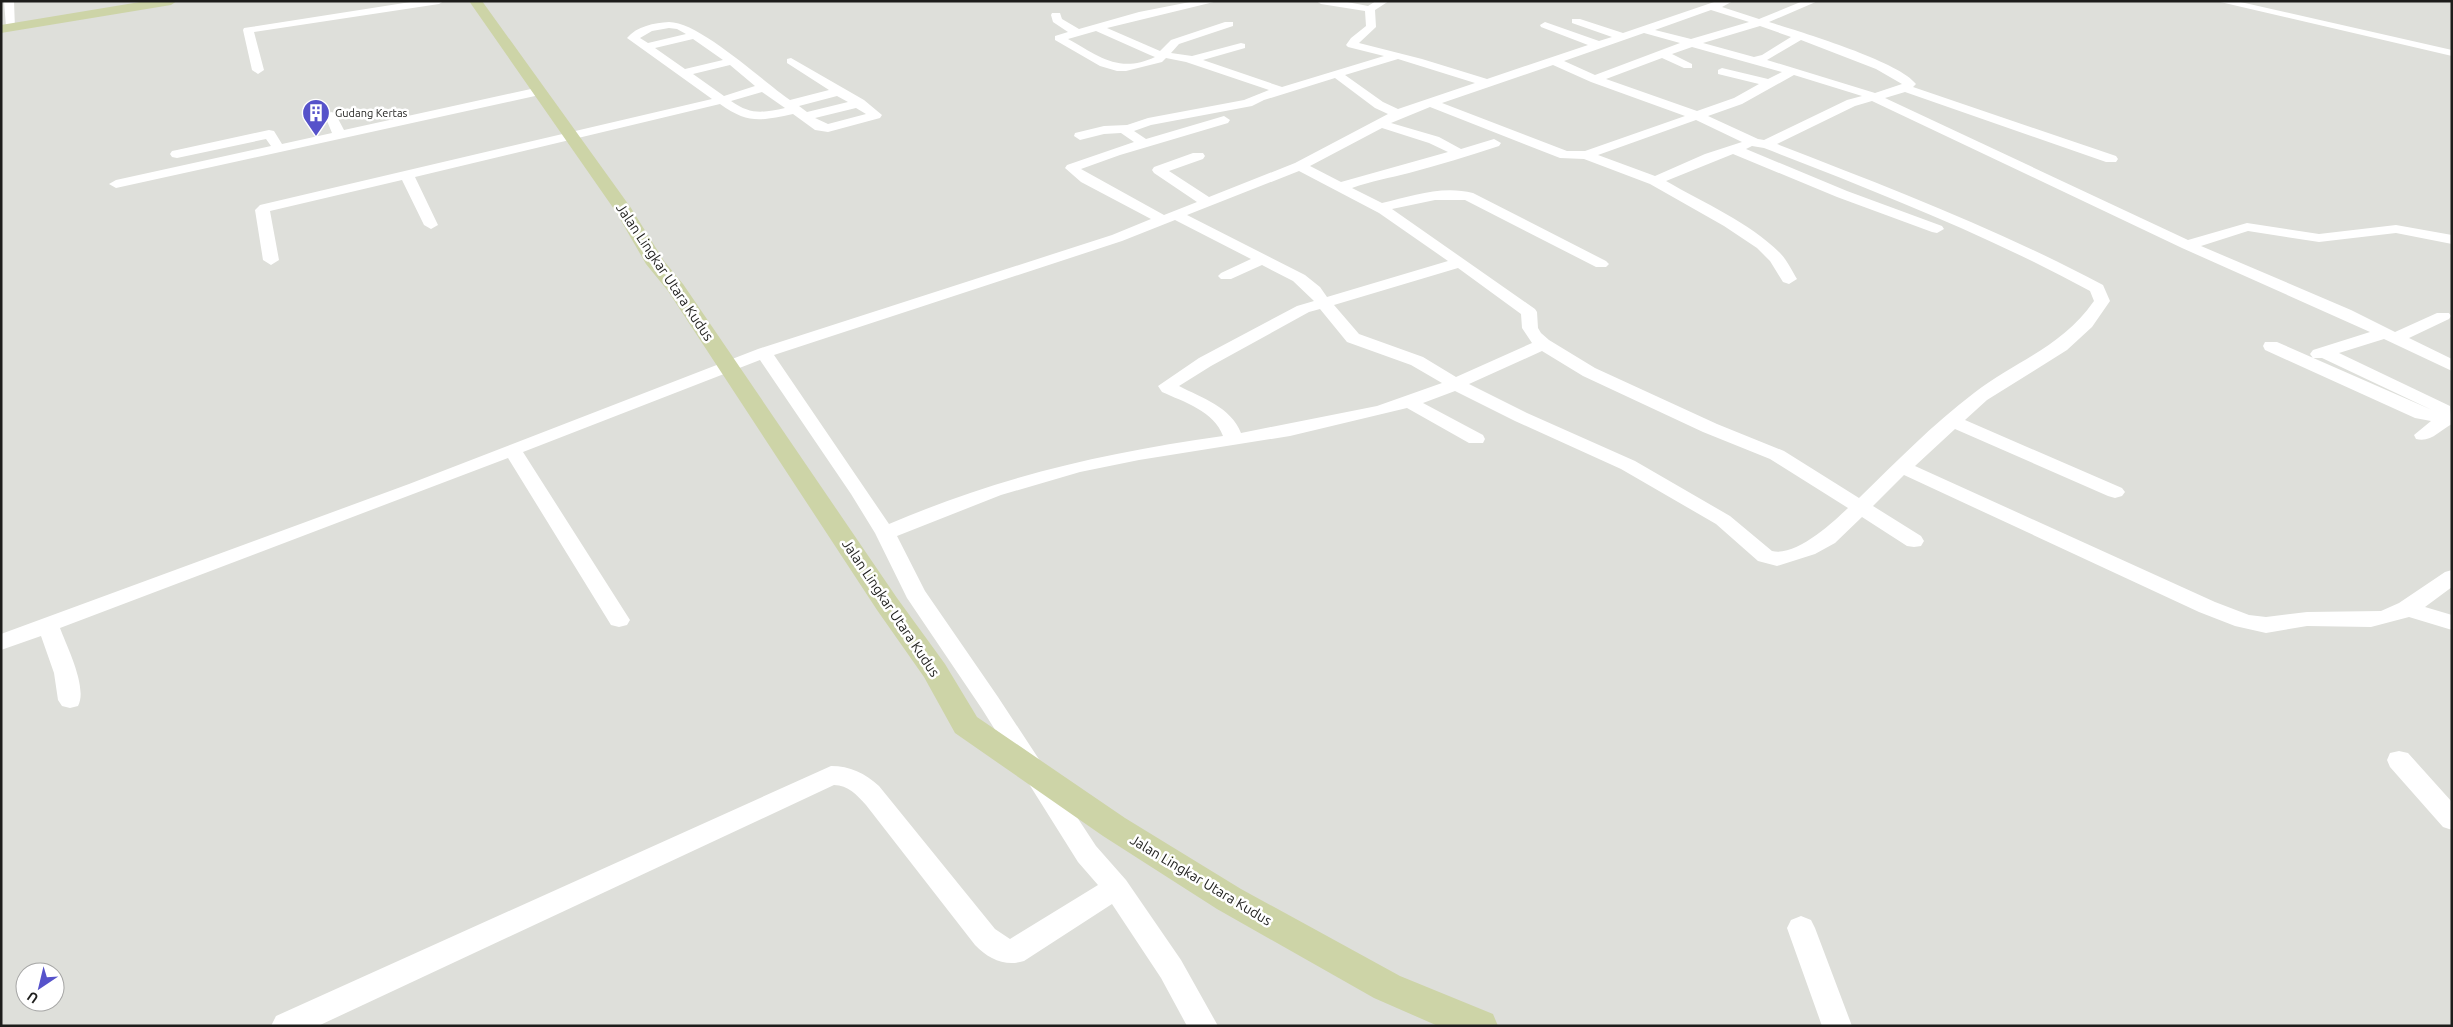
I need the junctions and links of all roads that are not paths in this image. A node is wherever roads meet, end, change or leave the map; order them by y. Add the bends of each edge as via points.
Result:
1 (9, 1) edge
2 (171, 1) edge
3 (439, 1) edge
4 (475, 1) edge
5 (1213, 1) edge
6 (1321, 1) edge
7 (1384, 1) edge
8 (1728, 1) edge
9 (1813, 1) edge
10 (2220, 1) edge
11 (1709, 5) edge
12 (1370, 9) junction
13 (1056, 15) dead end
14 (1576, 21) dead end
15 (1760, 22) junction
16 (1229, 24) dead end
17 (1545, 26) dead end
18 (1096, 27) junction
19 (6, 28) edge
20 (1644, 30) junction
21 (1076, 32) junction
22 (1800, 36) junction
23 (1621, 43) junction
24 (1601, 44) junction
25 (1693, 44) junction
26 (1242, 46) dead end
27 (1635, 53) dead end
28 (2452, 53) edge
29 (1164, 55) junction
30 (1397, 56) junction
31 (1657, 56) junction
32 (1192, 60) junction
33 (1552, 60) junction
34 (732, 61) junction
35 (791, 61) dead end
36 (1752, 61) junction
37 (1688, 66) dead end
38 (258, 70) dead end
39 (1792, 71) junction
40 (1722, 72) dead end
41 (683, 73) junction
42 (1336, 74) junction
43 (1248, 79) junction
44 (1595, 79) junction
45 (1484, 82) junction
46 (1768, 83) junction
47 (762, 86) junction
48 (1226, 87) dead end
49 (1904, 88) junction
50 (540, 91) junction
51 (841, 91) junction
52 (1282, 91) junction
53 (1874, 98) junction
54 (721, 100) junction
55 (1429, 102) junction
56 (860, 103) junction
57 (1220, 109) junction
58 (798, 110) junction
59 (1398, 114) junction
60 (330, 116) dead end
61 (1698, 116) junction
62 (1382, 124) junction
63 (1129, 132) junction
64 (340, 136) junction
65 (571, 136) junction
66 (1080, 136) dead end
67 (1144, 143) junction
68 (1494, 143) dead end
69 (1760, 144) junction
70 (279, 149) junction
71 (1734, 149) junction
72 (177, 154) dead end
73 (1459, 154) junction
74 (1586, 155) junction
75 (1198, 156) dead end
76 (2111, 158) dead end
77 (1300, 166) junction
78 (407, 175) junction
79 (1655, 181) junction
80 (116, 184) dead end
81 (1341, 188) junction
82 (1208, 203) junction
83 (1380, 208) junction
84 (1169, 218) junction
85 (431, 225) dead end
86 (1937, 229) dead end
87 (2452, 240) edge
88 (2187, 245) junction
89 (1264, 259) junction
90 (271, 260) dead end
91 (1460, 262) junction
92 (1601, 264) dead end
93 (1226, 276) dead end
94 (1789, 279) dead end
95 (1322, 301) junction
96 (2443, 316) dead end
97 (2390, 335) junction
98 (1543, 344) junction
99 (2271, 346) dead end
100 (764, 353) junction
101 (2325, 353) junction
102 (2300, 360) junction
103 (728, 366) junction
104 (2452, 366) edge
105 (1455, 384) junction
106 (1410, 402) junction
107 (2451, 417) edge
108 (1953, 422) junction
109 (2423, 435) dead end
110 (1476, 438) dead end
111 (1234, 440) junction
112 (512, 450) junction
113 (1902, 466) junction
114 (2115, 492) dead end
115 (1861, 508) junction
116 (885, 533) junction
117 (1914, 542) dead end
118 (2452, 577) edge
119 (2408, 609) junction
120 (619, 620) dead end
121 (2452, 623) edge
122 (48, 626) junction
123 (1, 642) edge
124 (70, 700) dead end
125 (2399, 760) dead end
126 (1034, 772) junction
127 (2452, 820) edge
128 (1116, 888) junction
129 (1801, 928) dead end
130 (286, 1026) edge
131 (1203, 1026) edge
132 (1480, 1026) edge
133 (1837, 1026) edge

1 - 19 street
2 - 19 main road
3 - 38 street via 248,30
4 - 50 main road, Jalan Lingkar Utara Kudus
5 - 18 street
6 - 12 street
7 - 12 street
8 - 11 street
9 - 15 street
10 - 28 street
11 - 15 street
11 - 20 street
12 - 30 street via 1371,27 1351,44
13 - 21 street via 1057,20
14 - 23 street
15 - 22 street
15 - 25 street
16 - 29 street via 1175,42
17 - 24 street
18 - 21 street
18 - 29 street
20 - 23 street
20 - 25 street
21 - 29 street via 1059,38 1113,67 1142,65
22 - 36 street via 1766,57
22 - 49 street via 1903,77 1910,84
23 - 24 street
24 - 33 street
25 - 31 street
25 - 36 street
26 - 32 street
27 - 31 street
29 - 32 street
30 - 42 street
30 - 45 street
31 - 37 street
31 - 44 street
32 - 43 street
33 - 44 street
33 - 45 street
34 - 41 street
34 - 41 street via 679,26 662,26 634,36
34 - 47 street
35 - 51 street
36 - 39 street
39 - 46 street
39 - 53 street
40 - 46 street
41 - 54 street
42 - 52 street
42 - 59 street via 1379,105
43 - 48 street
43 - 52 street
44 - 61 street
45 - 55 street
46 - 61 street via 1738,101
47 - 54 street
47 - 58 street
49 - 53 street
49 - 76 street
50 - 64 street
50 - 65 main road, Jalan Lingkar Utara Kudus
51 - 56 street
51 - 58 street
52 - 57 street
53 - 69 street via 1851,103
53 - 88 street
54 - 58 street via 747,116
54 - 65 street
55 - 59 street
55 - 74 street via 1565,155
56 - 58 street
56 - 58 street via 876,115 828,128 819,127
57 - 63 street via 1148,122
57 - 67 street via 1234,116
59 - 62 street
60 - 64 street
61 - 69 street
61 - 74 street
62 - 73 street via 1434,140
62 - 77 street
63 - 66 street via 1104,130
63 - 67 street
64 - 70 street
65 - 78 street
65 - 103 main road, Jalan Lingkar Utara Kudus
67 - 84 street via 1072,168 1094,184
68 - 73 street
69 - 71 street
69 - 108 street via 1964,223 2097,288 2102,301 2086,324 2061,346 1981,396
70 - 72 street via 269,134
70 - 80 street
71 - 79 street
71 - 86 street
73 - 81 street via 1376,175
74 - 79 street
75 - 82 street via 1159,170
77 - 81 street
77 - 82 street
78 - 85 street
78 - 90 street via 265,208 262,210
79 - 94 street via 1762,245 1776,258
81 - 83 street
82 - 84 street
83 - 91 street
83 - 92 street via 1441,195 1468,196
84 - 89 street
84 - 100 street via 1117,238
87 - 88 street via 2396,229 2319,238 2247,227
88 - 97 street
89 - 93 street
89 - 95 street via 1299,278
91 - 95 street
91 - 98 street via 1529,312 1530,328
95 - 105 street via 1353,338 1417,361
95 - 111 street via 1290,315 1167,386 1210,408 1228,424
96 - 97 street
97 - 101 street
97 - 104 street
98 - 105 street
98 - 115 street via 1589,372 1777,455
99 - 102 street
100 - 103 street
100 - 116 street
101 - 102 street
101 - 107 street via 2429,401
102 - 107 street via 2421,414
103 - 112 street
103 - 126 main road, Jalan Lingkar Utara Kudus via 935,671 966,725
105 - 106 street
105 - 115 street via 1628,465 1678,492 1723,520 1770,558 1786,558 1808,549 1828,538
106 - 110 street
106 - 111 street via 1326,423
107 - 109 street
108 - 113 street
108 - 114 street
111 - 116 street via 1125,456 1053,472 970,499
112 - 120 street
112 - 122 street
113 - 115 street
113 - 119 street via 2238,619 2265,625 2306,619 2366,620 2390,617
115 - 117 street
116 - 126 street via 915,593
118 - 119 street
119 - 121 street
122 - 123 street
122 - 124 street via 63,671 70,681
125 - 127 street
126 - 128 street via 1087,854
126 - 132 main road, Jalan Lingkar Utara Kudus via 1229,899 1387,987
128 - 130 street via 1014,952 1003,951 985,937 875,798 850,777 831,776
128 - 131 street via 1171,969
129 - 133 street

